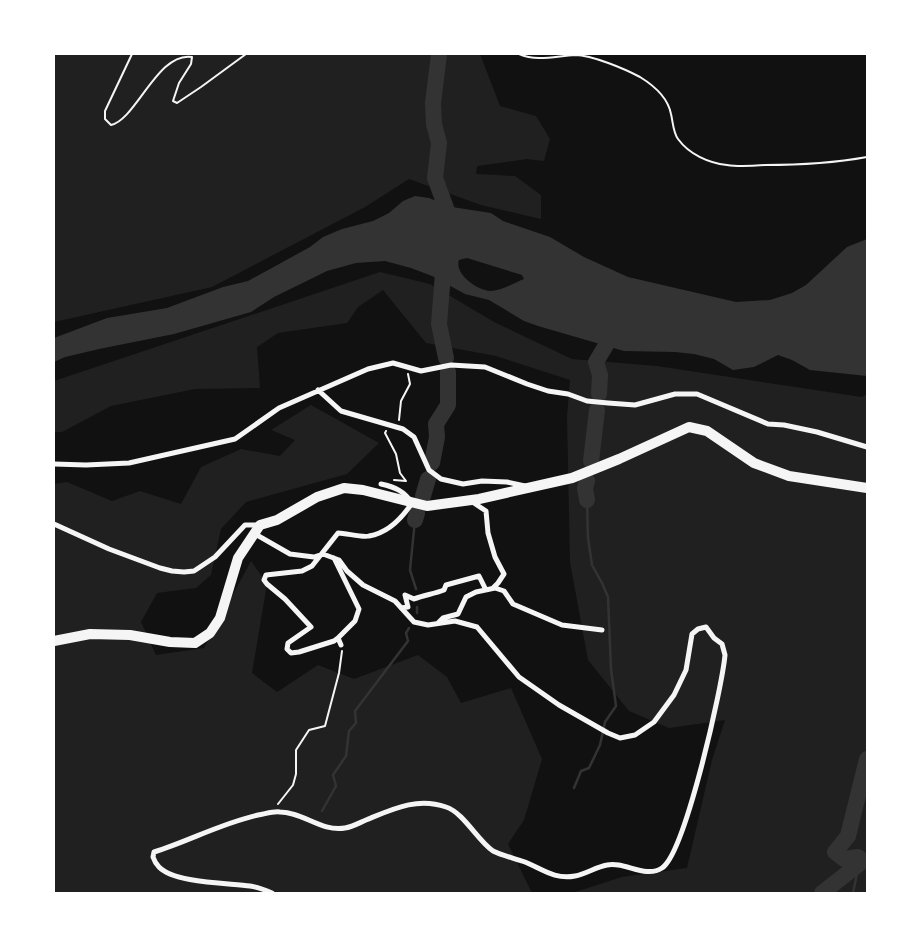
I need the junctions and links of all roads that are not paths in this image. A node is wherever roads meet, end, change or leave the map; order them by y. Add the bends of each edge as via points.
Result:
1 (318, 390) junction
2 (867, 447) edge
3 (54, 464) edge
4 (381, 484) dead end
5 (532, 488) junction
6 (867, 488) edge
7 (471, 500) junction
8 (412, 503) junction
9 (54, 524) edge
10 (257, 529) junction
11 (323, 554) junction
12 (334, 558) junction
13 (493, 588) junction
14 (486, 590) junction
15 (401, 608) junction
16 (437, 624) junction
17 (602, 630) dead end
18 (338, 638) junction
19 (54, 641) edge
20 (341, 645) road end
21 (272, 893) edge

1 - 2 street via 368,369 393,363 421,371 469,365 485,367 527,384 587,401 635,405 675,394 697,394 768,424 816,432
1 - 3 street via 279,408 235,439 129,463
1 - 5 street via 341,411 403,429 414,437 429,470 441,479 462,484 506,482
4 - 8 street via 405,493
5 - 6 highway via 572,478 690,427 707,431 754,463 789,476
5 - 7 highway
7 - 8 highway via 427,506
7 - 13 street via 486,511 488,534 504,574
8 - 10 highway via 344,488 317,497
8 - 11 street via 403,516 385,531 368,537 338,533
9 - 10 street via 172,572 194,571 215,556 245,525
10 - 11 street via 290,554 314,557
10 - 19 highway via 238,558 220,618 210,633 195,643 90,634
11 - 12 street
11 - 18 street via 302,571 266,575 264,580 310,627 288,643 287,648 291,652
12 - 15 street via 363,585 395,601
12 - 18 street via 359,610 355,621
13 - 14 street
13 - 17 street via 504,591 513,604 562,625
14 - 15 street via 479,576 446,585 444,590 414,599 405,595 408,607
14 - 16 street via 466,597 458,614 443,618
15 - 16 street via 414,622
16 - 21 street via 455,621 477,627 518,677 559,705 620,738 635,735 654,722 674,695 686,670 692,634 706,627 720,641 724,661 707,743 685,825 673,854 663,868 654,871 612,864 575,876 558,876 493,851 462,818 448,808 425,802 397,807 335,829 293,812 278,811 245,818 154,852 157,866 186,879 250,886
18 - 20 street

